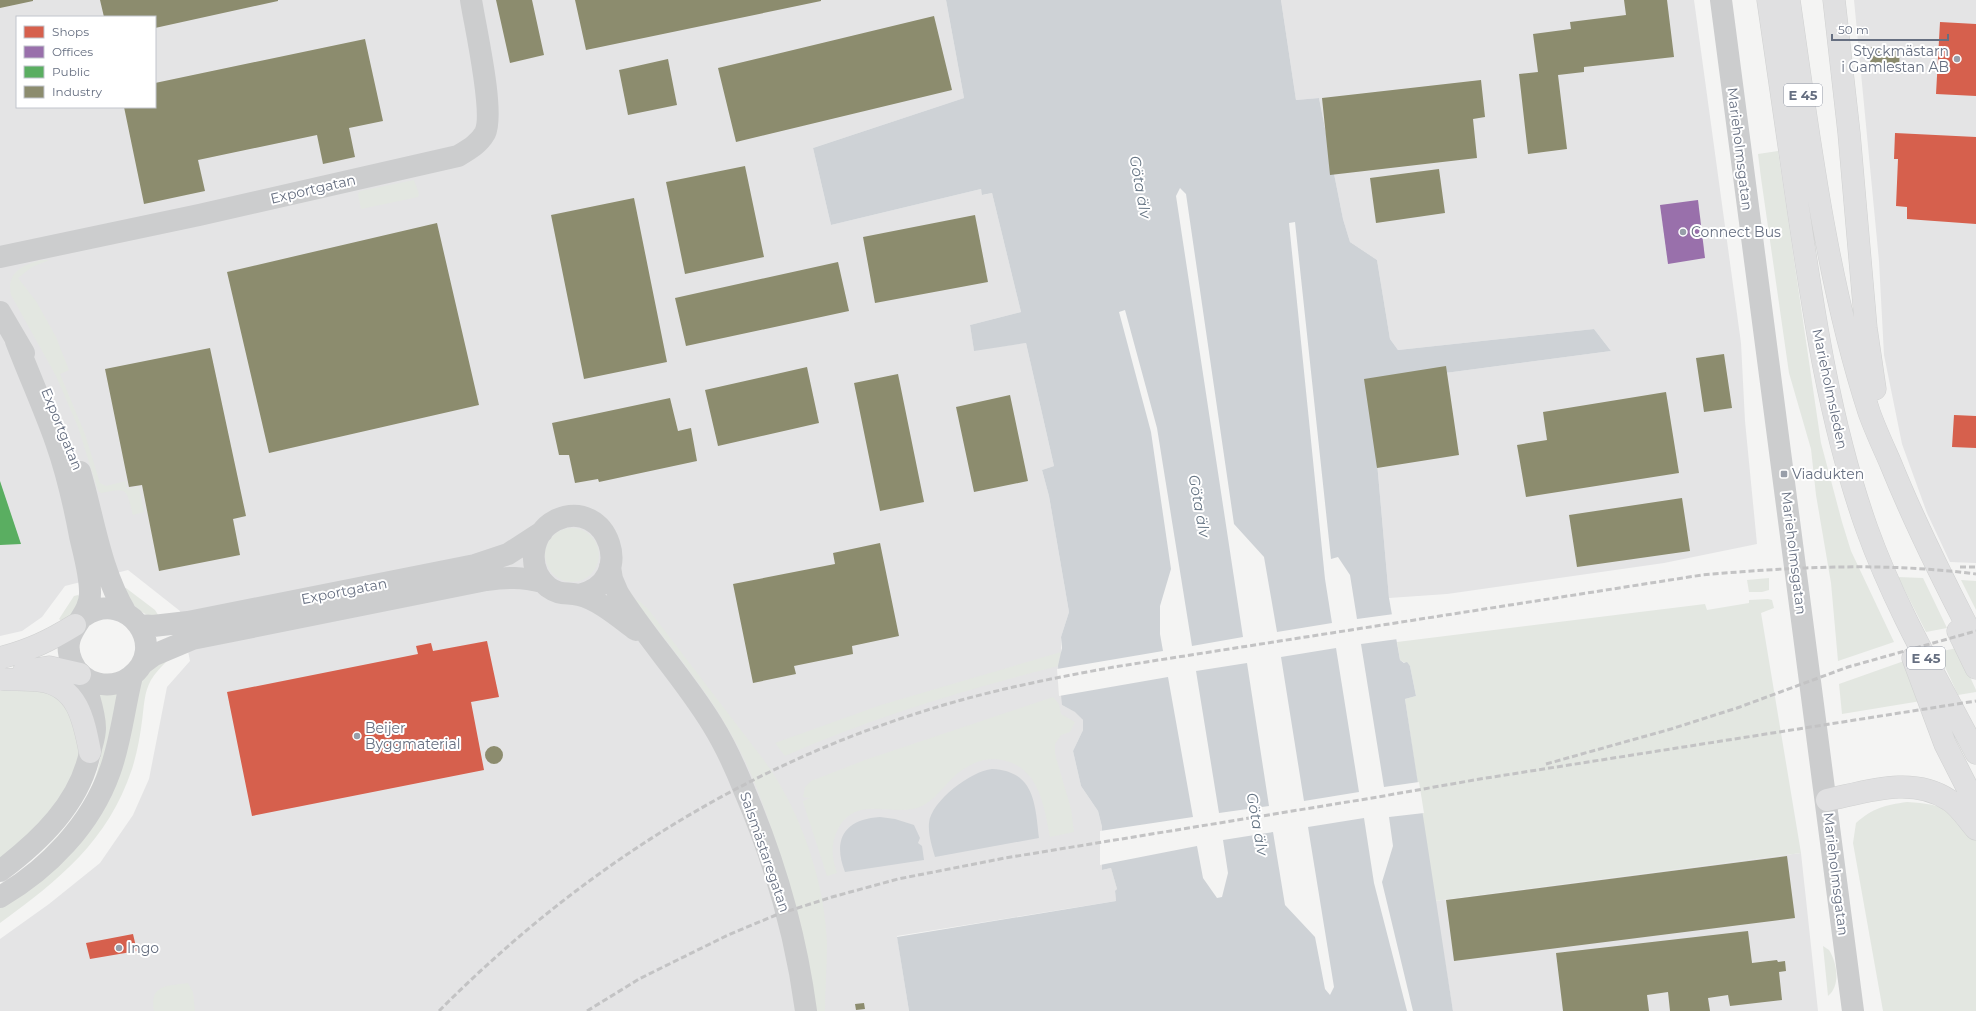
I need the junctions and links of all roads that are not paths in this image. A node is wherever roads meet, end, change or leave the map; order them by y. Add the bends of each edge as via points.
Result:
1 (471, 0) edge
2 (1721, 0) edge
3 (1768, 0) edge
4 (1789, 0) edge
5 (1834, 0) edge
6 (0, 256) edge
7 (0, 312) edge
8 (16, 341) junction
9 (1883, 444) junction
10 (1909, 509) junction
11 (542, 532) junction
12 (610, 567) junction
13 (1887, 580) junction
14 (544, 582) junction
15 (579, 595) junction
16 (133, 619) junction
17 (80, 620) junction
18 (1976, 643) edge
19 (655, 645) junction
20 (1976, 668) edge
21 (137, 670) junction
22 (0, 672) edge
23 (82, 676) junction
24 (90, 752) junction
25 (1976, 753) edge
26 (1826, 800) junction
27 (1976, 805) edge
28 (1976, 829) edge
29 (0, 871) edge
30 (0, 897) edge
31 (806, 1011) edge
32 (1853, 1011) edge

1 - 6 street, Exportgatan via 489,121 485,133 474,147 458,156 199,215
2 - 26 street, Marieholmsgatan
3 - 13 highway, Marieholmsleden / E 45 via 1814,312 1828,386 1847,467
4 - 9 highway, Marieholmsleden / E 45 via 1837,294 1870,414
5 - 9 highway via 1870,364
7 - 8 street, Exportgatan
8 - 16 street, Exportgatan via 44,383 59,416 78,464 100,551 116,596
8 - 17 street, Exportgatan via 54,436 70,488 90,593
9 - 10 highway, Marieholmsleden / E 45
10 - 18 highway, Marieholmsleden / E 45
10 - 20 highway, E 45 via 1935,583
11 - 12 street, Exportgatan via 556,520 568,517 592,522 602,529 608,540 612,552
11 - 14 street, Exportgatan via 534,546 533,557 535,568
11 - 16 street, Exportgatan via 508,554 475,565 188,622 153,626
12 - 15 street, Exportgatan via 599,585
12 - 19 street, Salsmästaregatan via 618,593
13 - 25 highway, Marieholmsleden / E 45
13 - 27 highway, E 45 via 1945,744
14 - 15 street, Exportgatan via 559,593
14 - 21 street, Exportgatan via 512,576 486,580 200,637 154,655
15 - 19 street, Salsmästaregatan via 609,610
16 - 17 street, Exportgatan via 116,609 105,608 94,610
16 - 21 street, Exportgatan via 146,644
17 - 22 highway via 48,642 23,652
17 - 23 street, Exportgatan via 70,637 69,650 72,663
19 - 31 street, Salsmästaregatan via 684,681 714,726 754,813 791,931
21 - 23 street, Exportgatan via 118,683 108,685 98,684
21 - 30 street, Exportgatan via 110,772 97,801 76,832 50,860 23,884
22 - 23 highway via 49,667
22 - 24 highway via 56,685 70,695 82,717
23 - 24 street, Exportgatan via 95,726
24 - 29 street, Exportgatan via 88,765 80,783 63,812 42,836
26 - 28 highway via 1906,786 1929,789 1950,800
26 - 32 street, Marieholmsgatan

